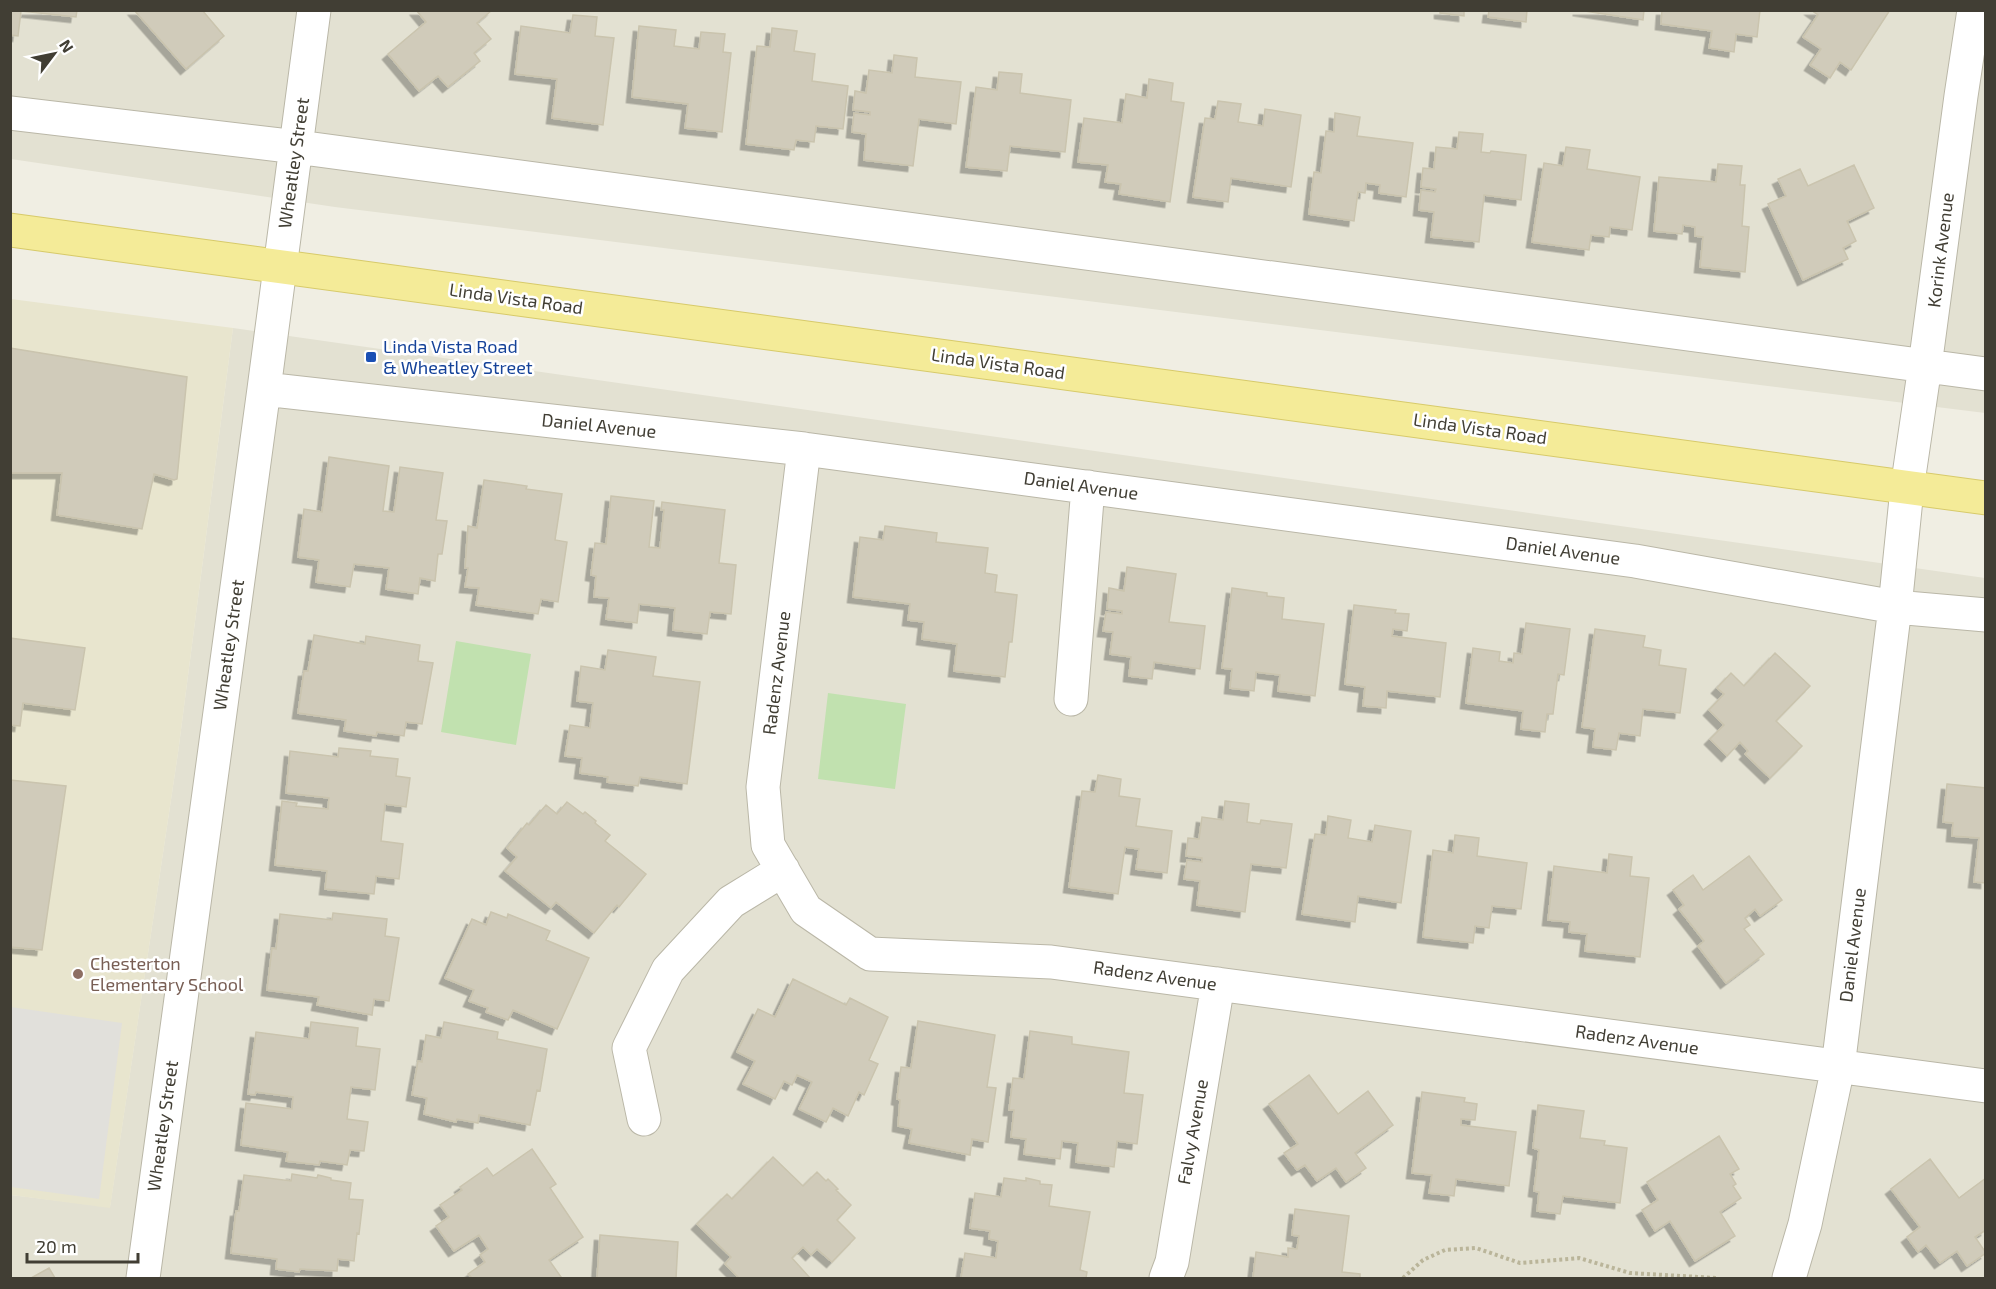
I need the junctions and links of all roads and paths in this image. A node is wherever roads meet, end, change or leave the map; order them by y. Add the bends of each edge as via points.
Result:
1 (314, 10) edge
2 (1974, 10) edge
3 (10, 113) edge
4 (297, 147) junction
5 (10, 230) edge
6 (280, 267) junction
7 (1926, 366) junction
8 (1986, 374) edge
9 (264, 389) junction
10 (804, 449) junction
11 (1088, 487) junction
12 (1907, 489) junction
13 (1986, 498) edge
14 (1895, 607) junction
15 (1986, 615) edge
16 (1071, 699) dead end
17 (783, 870) junction
18 (1218, 984) junction
19 (1838, 1067) junction
20 (1986, 1086) edge
21 (644, 1119) dead end
22 (142, 1278) edge
23 (1166, 1278) edge
24 (1402, 1278) edge
25 (1716, 1278) edge
26 (1789, 1278) edge

1 - 4 street, Wheatley Street
2 - 7 street, Korink Avenue
3 - 4 street
4 - 6 street, Wheatley Street
4 - 7 street
5 - 6 main road, Linda Vista Road
6 - 9 street, Wheatley Street
6 - 12 main road, Linda Vista Road
7 - 8 street
7 - 12 street, Korink Avenue
9 - 10 street, Daniel Avenue
9 - 22 street, Wheatley Street
10 - 11 street, Daniel Avenue
10 - 17 street, Radenz Avenue via 763,787 768,844
11 - 14 street, Daniel Avenue via 1635,561
11 - 16 street
12 - 13 main road, Linda Vista Road
12 - 14 street, Daniel Avenue
14 - 15 street, Daniel Avenue
14 - 19 street, Daniel Avenue
17 - 18 street, Radenz Avenue via 806,910 870,954 1052,962
17 - 21 street via 731,902 668,970 629,1048
18 - 19 street, Radenz Avenue
18 - 23 street, Falvy Avenue via 1172,1262
19 - 20 street, Radenz Avenue
19 - 26 street, Daniel Avenue via 1805,1224
24 - 25 path via 1423,1260 1445,1250 1476,1248 1520,1263 1579,1258 1630,1273

